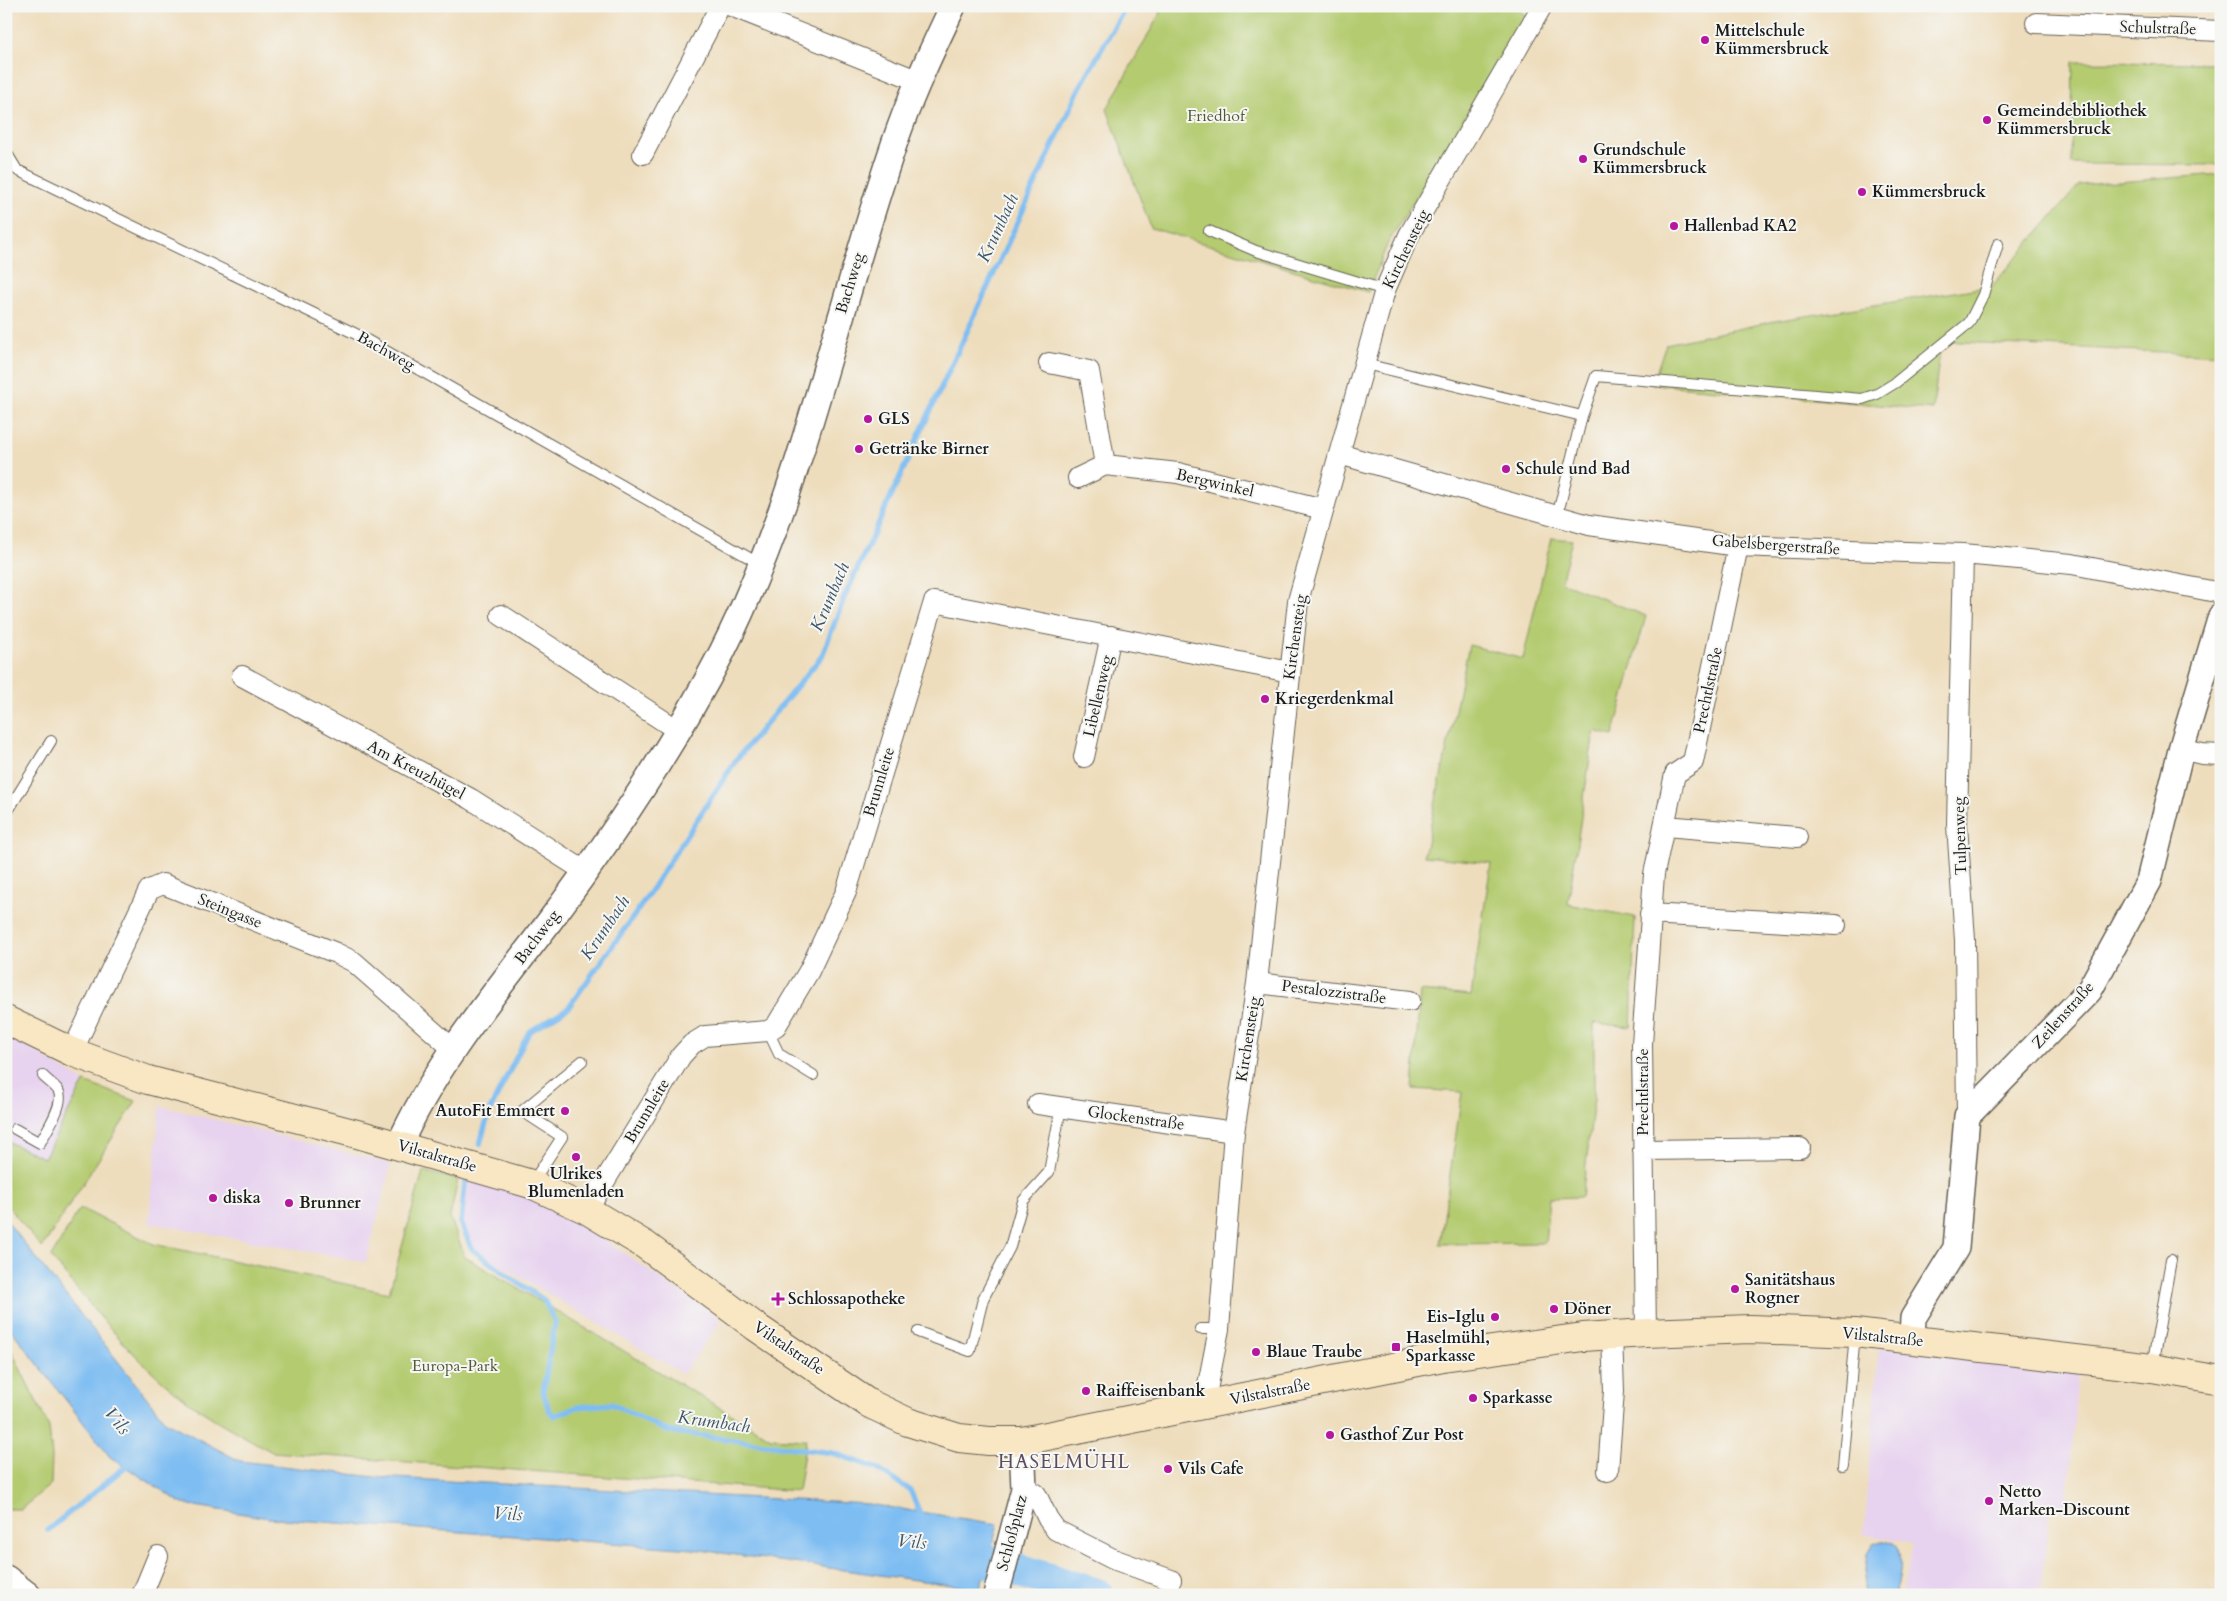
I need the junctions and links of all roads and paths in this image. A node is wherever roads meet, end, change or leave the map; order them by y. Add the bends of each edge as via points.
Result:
1 (720, 6) edge
2 (731, 6) edge
3 (953, 6) edge
4 (1542, 6) edge
5 (2036, 23) dead end
6 (2221, 31) edge
7 (920, 81) junction
8 (6, 152) edge
9 (643, 154) dead end
10 (1209, 231) dead end
11 (1998, 244) dead end
12 (1385, 290) junction
13 (1049, 363) dead end
14 (1365, 364) junction
15 (1582, 416) junction
16 (1338, 454) junction
17 (1105, 465) junction
18 (1078, 478) dead end
19 (1323, 509) junction
20 (1557, 517) junction
21 (1738, 546) junction
22 (1963, 554) junction
23 (760, 565) junction
24 (2221, 593) edge
25 (501, 615) dead end
26 (2221, 616) edge
27 (1111, 636) junction
28 (1290, 672) junction
29 (242, 676) dead end
30 (679, 731) junction
31 (51, 741) dead end
32 (2181, 749) junction
33 (2221, 755) edge
34 (1084, 757) dead end
35 (6, 814) edge
36 (1664, 826) junction
37 (1797, 837) dead end
38 (586, 872) junction
39 (1650, 914) junction
40 (1836, 925) dead end
41 (1257, 983) junction
42 (1410, 1001) dead end
43 (6, 1020) edge
44 (768, 1032) junction
45 (453, 1049) junction
46 (72, 1052) junction
47 (582, 1061) dead end
48 (813, 1075) dead end
49 (43, 1076) dead end
50 (1038, 1104) dead end
51 (1061, 1107) junction
52 (1968, 1116) junction
53 (14, 1129) dead end
54 (1234, 1132) junction
55 (398, 1145) junction
56 (1800, 1148) dead end
57 (1643, 1150) junction
58 (531, 1184) junction
59 (587, 1210) junction
60 (2171, 1260) dead end
61 (918, 1332) dead end
62 (1646, 1333) junction
63 (1855, 1333) junction
64 (1612, 1335) junction
65 (1912, 1340) junction
66 (2152, 1368) junction
67 (2221, 1380) edge
68 (1204, 1404) junction
69 (1022, 1441) junction
70 (1843, 1466) dead end
71 (1608, 1471) dead end
72 (1022, 1499) junction
73 (158, 1556) dead end
74 (6, 1578) edge
75 (1171, 1580) dead end
76 (28, 1595) edge
77 (142, 1595) edge
78 (996, 1595) edge

1 - 9 street
2 - 7 street
3 - 7 street, Bachweg
4 - 12 street, Kirchensteig via 1409,235
5 - 6 street, Schulstraße
7 - 23 street, Bachweg via 900,128 793,476
8 - 23 lane, Bachweg via 17,170 358,335
10 - 12 lane via 1256,251
11 - 15 lane via 1983,295 1969,323 1877,394 1862,399 1596,376
12 - 14 street, Kirchensteig
13 - 17 street via 1089,371
14 - 15 lane
14 - 16 street, Kirchensteig
15 - 20 lane
16 - 19 street, Kirchensteig
16 - 20 street, Gabelsbergerstraße
17 - 18 street
17 - 19 street, Bergwinkel via 1178,472
19 - 28 street, Kirchensteig via 1298,601
20 - 21 street, Gabelsbergerstraße via 1589,525
21 - 22 street, Gabelsbergerstraße
21 - 36 street, Prechtlstraße via 1693,762 1675,774
22 - 24 street, Gabelsbergerstraße via 2072,564
22 - 52 street, Tulpenweg via 1958,825 1966,940
23 - 30 street, Bachweg via 723,650
25 - 30 street
26 - 32 street, Zeilenstraße
27 - 28 street, Brunnleite
27 - 34 street, Libellenweg
27 - 44 street, Brunnleite via 934,602 846,892 809,971 776,1026
28 - 41 street, Kirchensteig
29 - 38 street, Am Kreuzhügel via 471,800
30 - 38 street, Bachweg
31 - 35 lane
32 - 33 street
32 - 52 street, Zeilenstraße via 2148,881 2089,991
36 - 37 street
36 - 39 street, Prechtlstraße
38 - 45 street, Bachweg
39 - 40 street
39 - 57 street, Prechtlstraße via 1642,1044
41 - 42 street, Pestalozzistraße
41 - 54 street, Kirchensteig
43 - 46 main road, Vilstalstraße
44 - 48 lane via 779,1054
44 - 59 street, Brunnleite via 705,1036 692,1044 681,1056
45 - 46 street, Steingasse via 354,962 163,884 149,890
45 - 55 street, Bachweg via 416,1107
46 - 55 main road, Vilstalstraße via 148,1080
47 - 58 lane via 522,1111 562,1137
49 - 53 lane via 61,1098 40,1143
50 - 51 street, Glockenstraße
51 - 54 street, Glockenstraße
51 - 61 lane via 1050,1172 1023,1201 1010,1247 983,1299 970,1351
52 - 65 street via 1956,1248 1913,1318
54 - 68 street, Kirchensteig via 1209,1329
55 - 58 main road, Vilstalstraße
56 - 57 street, Prechtlstraße
57 - 62 street, Prechtlstraße
58 - 59 main road, Vilstalstraße
59 - 69 main road, Vilstalstraße via 645,1245 756,1327 868,1403 908,1422 959,1438
60 - 66 lane
62 - 63 main road, Vilstalstraße via 1750,1329
62 - 64 main road, Vilstalstraße
63 - 65 main road, Vilstalstraße
63 - 70 lane
64 - 68 main road, Vilstalstraße via 1443,1358
64 - 71 street via 1614,1392
65 - 66 main road, Vilstalstraße
66 - 67 main road, Vilstalstraße
68 - 69 main road, Vilstalstraße
69 - 72 street, Schloßplatz
72 - 75 street via 1036,1494 1056,1530 1113,1559
72 - 78 street, Schloßplatz
73 - 77 street
74 - 76 street

